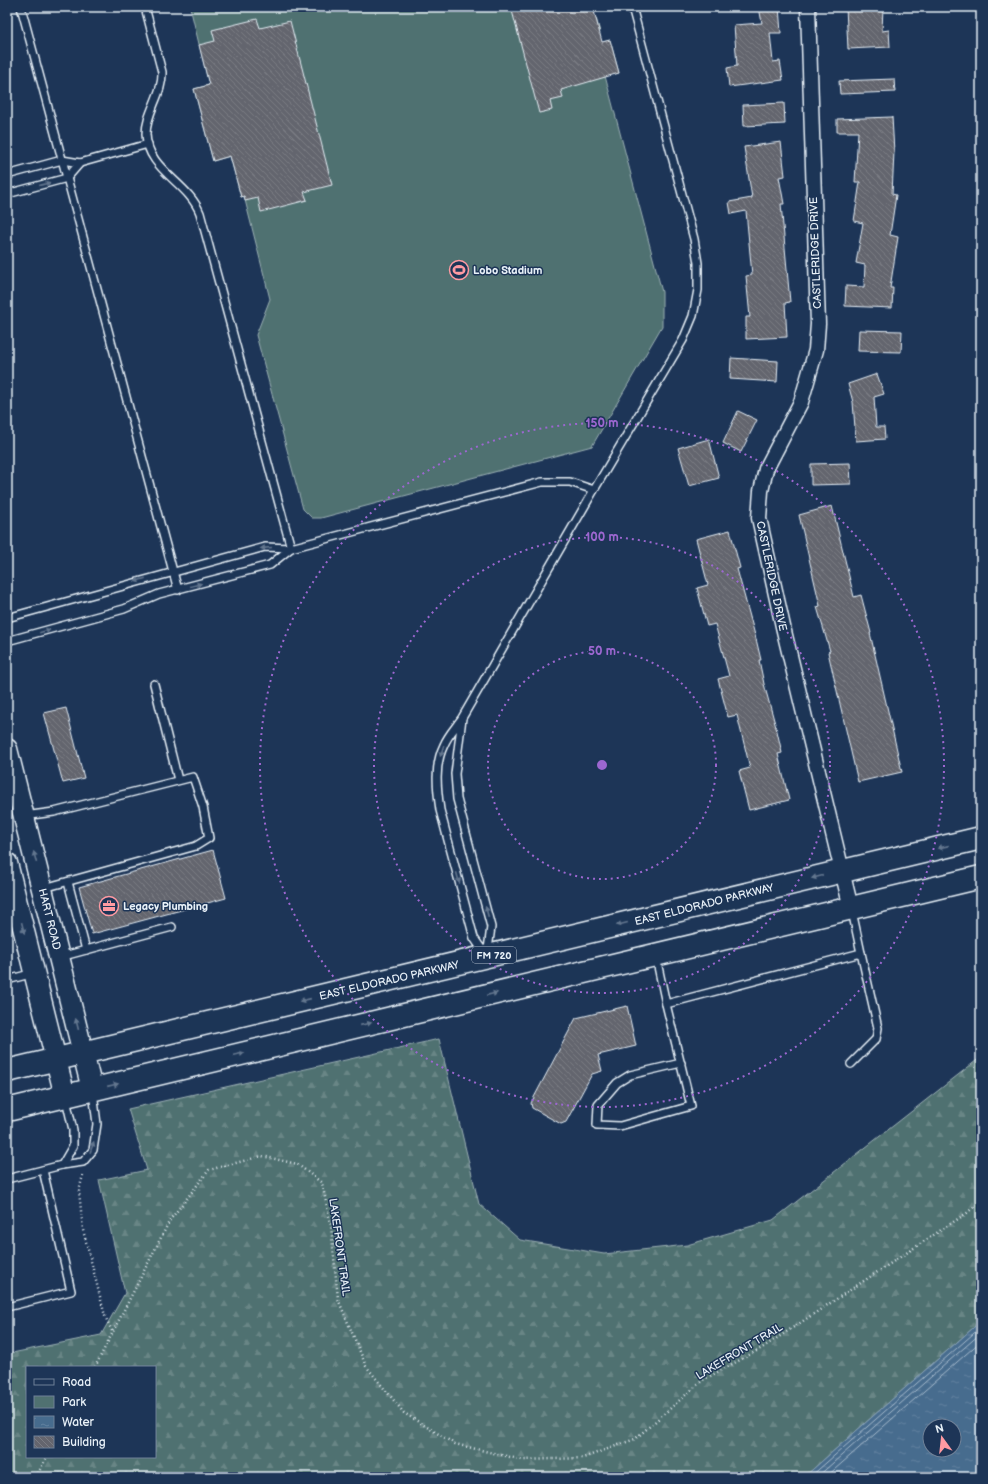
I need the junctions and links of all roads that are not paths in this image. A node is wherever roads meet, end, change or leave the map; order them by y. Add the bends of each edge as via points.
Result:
1 (21, 7) edge
2 (145, 7) edge
3 (632, 7) edge
4 (808, 7) edge
5 (148, 144) junction
6 (62, 160) junction
7 (80, 163) junction
8 (7, 175) edge
9 (67, 178) junction
10 (7, 194) edge
11 (594, 490) junction
12 (291, 548) junction
13 (173, 571) junction
14 (178, 590) junction
15 (7, 618) edge
16 (7, 641) edge
17 (154, 684) dead end
18 (462, 718) junction
19 (7, 749) edge
20 (178, 780) junction
21 (16, 818) edge
22 (981, 838) edge
23 (7, 863) edge
24 (843, 871) junction
25 (981, 877) edge
26 (68, 882) junction
27 (42, 889) junction
28 (851, 908) junction
29 (172, 927) dead end
30 (86, 950) junction
31 (861, 953) junction
32 (656, 955) junction
33 (60, 957) junction
34 (487, 957) junction
35 (34, 973) junction
36 (7, 980) edge
37 (666, 1004) junction
38 (84, 1052) junction
39 (55, 1060) junction
40 (681, 1062) junction
41 (852, 1064) dead end
42 (7, 1071) edge
43 (92, 1089) junction
44 (65, 1096) junction
45 (7, 1110) edge
46 (62, 1165) junction
47 (43, 1170) junction
48 (7, 1179) edge
49 (7, 1307) edge

1 - 6 lane
2 - 5 lane via 162,72 162,80 146,129
3 - 11 lane via 694,239 698,283 693,316 684,340
4 - 24 street, CASTLERIDGE DRIVE via 818,324 816,350 801,402 766,469 759,518
5 - 7 lane
5 - 12 lane via 159,166 187,191 196,202 200,213
6 - 7 lane
6 - 8 lane
6 - 9 lane
7 - 9 lane
10 -> 9 lane
9 - 13 lane
11 - 12 lane via 570,482 542,482
11 - 18 lane
12 -> 13 lane via 265,547
14 -> 12 lane via 270,565
13 - 14 lane
13 -> 15 lane
16 -> 14 lane via 111,613 159,594
17 - 20 lane
34 -> 18 lane via 491,927 457,799 456,774
18 -> 34 lane via 444,744 439,757 438,791 440,810 474,938
19 - 21 street, HART ROAD
20 - 21 lane via 54,812
20 - 26 lane via 193,777 203,807 209,838 196,846
27 -> 21 street, HART ROAD
22 -> 24 main road, EAST ELDORADO PARKWAY / FM 720
23 -> 35 street
24 - 28 street, CASTLERIDGE DRIVE
24 -> 34 main road, EAST ELDORADO PARKWAY / FM 720
25 - 28 main road
26 - 27 lane
26 - 30 lane
27 - 33 street, HART ROAD
28 - 31 lane
28 - 32 main road
29 - 30 lane
30 - 33 lane
31 - 37 lane
31 - 41 lane via 878,1028 876,1039
32 - 37 lane
43 -> 32 main road
38 -> 33 street, HART ROAD
34 -> 38 main road, EAST ELDORADO PARKWAY / FM 720
35 - 36 lane
35 - 39 street
37 - 40 lane
38 - 39 main road, EAST ELDORADO PARKWAY / FM 720
38 - 43 street, HART ROAD
39 - 42 main road, EAST ELDORADO PARKWAY / FM 720
39 - 44 street
40 - 40 lane via 691,1106 620,1126 597,1126 598,1105 617,1083 630,1075
43 - 44 main road
46 -> 43 lane via 83,1162 93,1150 97,1124
44 - 45 main road
44 - 46 lane via 73,1130 73,1146
46 - 47 lane
47 - 48 lane
47 - 49 lane via 72,1291

